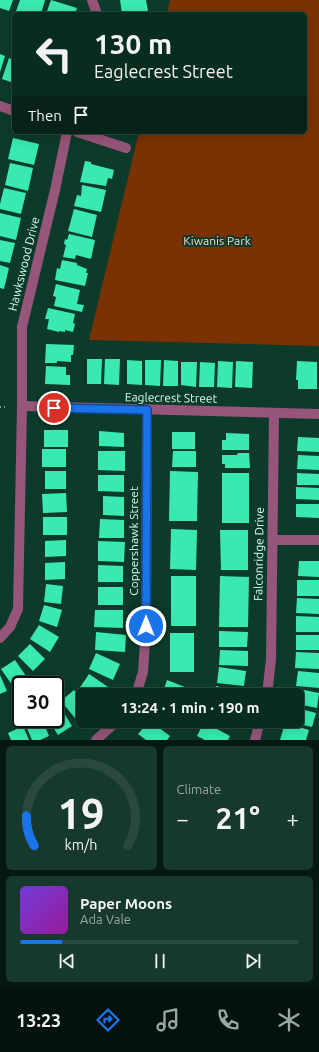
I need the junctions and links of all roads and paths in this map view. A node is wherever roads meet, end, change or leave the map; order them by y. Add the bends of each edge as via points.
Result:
1 (92, 0) edge
2 (96, 12) edge
3 (0, 106) edge
4 (12, 110) edge
5 (66, 134) edge
6 (83, 134) edge
7 (126, 148) dead end
8 (22, 406) junction
9 (0, 407) edge
10 (8, 407) dead end
11 (147, 410) junction
12 (274, 413) junction
13 (319, 414) edge
14 (273, 540) junction
15 (319, 540) edge
16 (0, 638) edge
17 (138, 688) edge
18 (268, 688) edge
19 (109, 728) edge
20 (258, 728) edge
21 (96, 740) edge
22 (255, 740) edge

1 - 2 street
3 - 4 street
5 - 8 street, Hawkswood Drive via 22,327
6 - 7 street
8 - 11 street, Eaglecrest Street
8 - 16 street, Hawkswood Drive via 18,609 10,627
9 - 10 path
11 - 12 street, Eaglecrest Street
11 - 17 street, Coppershawk Street via 146,626 143,672
12 - 13 street, Eaglecrest Street
12 - 14 street, Falconridge Drive
14 - 15 street
14 - 18 street, Falconridge Drive via 271,659
19 - 21 street
20 - 22 street

